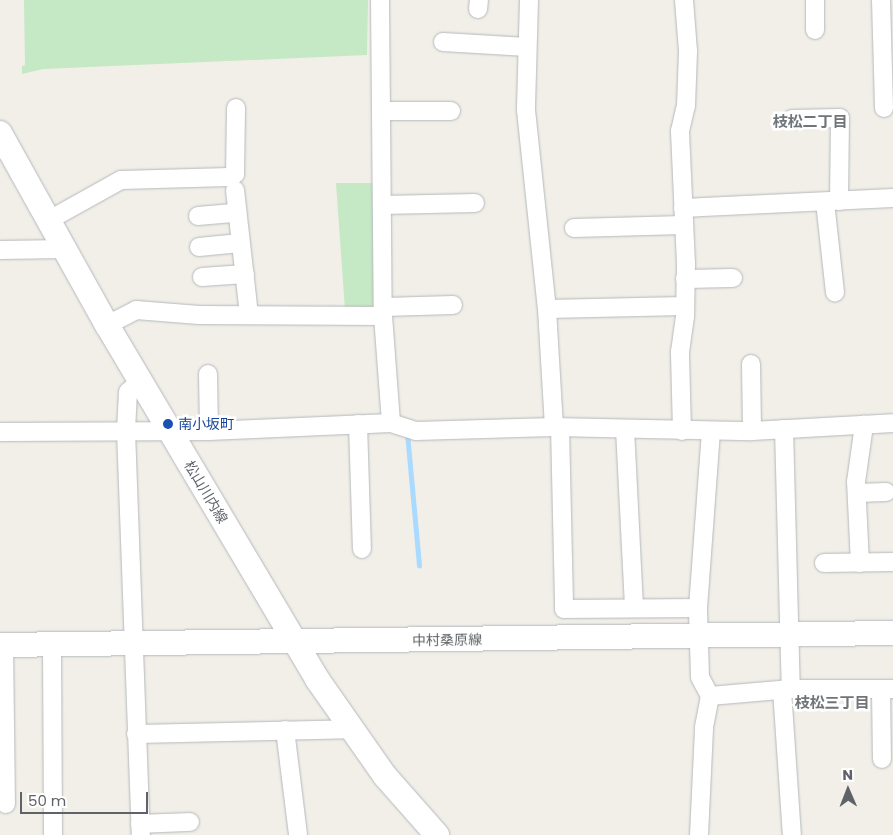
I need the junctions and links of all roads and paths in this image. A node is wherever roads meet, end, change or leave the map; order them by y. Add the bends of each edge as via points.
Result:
1 (380, 0) edge
2 (529, 0) edge
3 (684, 0) edge
4 (815, 0) edge
5 (881, 0) edge
6 (815, 30) dead end
7 (443, 42) dead end
8 (526, 47) junction
9 (236, 108) dead end
10 (884, 108) dead end
11 (381, 111) junction
12 (451, 111) dead end
13 (792, 119) dead end
14 (2, 141) edge
15 (235, 190) dead end
16 (893, 198) edge
17 (832, 201) junction
18 (475, 203) dead end
19 (383, 205) junction
20 (236, 213) junction
21 (198, 216) dead end
22 (683, 216) junction
23 (49, 220) junction
24 (574, 228) dead end
25 (240, 243) junction
26 (199, 247) dead end
27 (65, 249) junction
28 (0, 250) edge
29 (244, 274) junction
30 (202, 277) dead end
31 (733, 278) dead end
32 (685, 280) junction
33 (835, 292) dead end
34 (453, 305) dead end
35 (685, 306) junction
36 (547, 309) junction
37 (384, 311) junction
38 (249, 314) junction
39 (107, 325) junction
40 (750, 364) dead end
41 (208, 374) dead end
42 (140, 381) junction
43 (391, 423) junction
44 (893, 423) edge
45 (358, 424) junction
46 (864, 425) junction
47 (557, 427) junction
48 (624, 429) junction
49 (784, 429) junction
50 (170, 431) junction
51 (209, 431) junction
52 (682, 431) junction
53 (711, 431) junction
54 (752, 431) junction
55 (0, 432) edge
56 (126, 432) junction
57 (886, 492) dead end
58 (857, 493) junction
59 (362, 549) dead end
60 (860, 562) junction
61 (893, 562) edge
62 (824, 563) dead end
63 (634, 608) junction
64 (698, 608) junction
65 (893, 633) edge
66 (788, 635) junction
67 (698, 636) junction
68 (294, 642) junction
69 (2, 644) edge
70 (52, 644) junction
71 (134, 644) junction
72 (786, 690) junction
73 (887, 690) edge
74 (710, 696) junction
75 (285, 730) junction
76 (351, 730) junction
77 (136, 734) junction
78 (882, 759) dead end
79 (6, 804) dead end
80 (190, 822) dead end
81 (141, 829) edge
82 (53, 835) edge
83 (298, 835) edge
84 (437, 835) edge
85 (699, 835) edge
86 (792, 835) edge

1 - 11 street
2 - 8 street
3 - 22 street via 688,51 686,106 680,131
4 - 6 street
5 - 10 street
7 - 8 street
8 - 36 street via 530,63 528,127
9 - 23 street via 235,174 229,177 121,180
11 - 12 street
11 - 19 street
13 - 17 street via 840,118
14 - 23 street, 松山川内線
15 - 20 street
16 - 17 street
17 - 22 street
17 - 33 street
18 - 19 street
19 - 37 street
20 - 21 street
20 - 25 street
22 - 24 street
22 - 32 street
23 - 27 street, 松山川内線
25 - 26 street
25 - 29 street
27 - 28 street
27 - 39 street, 松山川内線
29 - 30 street
29 - 38 street
31 - 32 street
32 - 35 street
34 - 37 street
35 - 36 street
35 - 52 street via 680,352
36 - 47 street
37 - 38 street
37 - 43 street
38 - 39 street via 136,310
39 - 42 street, 松山川内線
40 - 54 street
41 - 51 street
42 - 50 street, 松山川内線
42 - 56 street via 128,392
43 - 45 street
43 - 47 street via 416,431
44 - 46 street
45 - 51 street
45 - 59 street
46 - 49 street
46 - 58 street
47 - 48 street
47 - 63 street via 564,609
48 - 52 street
48 - 63 street
49 - 54 street
49 - 66 street
50 - 51 street
50 - 56 street
50 - 68 street, 松山川内線
52 - 53 street
53 - 54 street
53 - 64 street
55 - 56 street
56 - 71 street
57 - 58 street
58 - 60 street
60 - 61 street
60 - 62 street
63 - 64 street
64 - 67 street
65 - 66 street, 中村桑原線
66 - 67 street, 中村桑原線
66 - 72 street
67 - 68 street, 中村桑原線
67 - 74 street via 700,677
68 - 71 street, 中村桑原線
68 - 76 street, 松山川内線
69 - 70 street, 中村桑原線
69 - 79 street
70 - 71 street, 中村桑原線
70 - 82 street
71 - 77 street
72 - 73 street
72 - 74 street
72 - 86 street
73 - 78 street
74 - 85 street via 704,727
75 - 76 street
75 - 77 street
75 - 83 street
76 - 84 street, 松山川内線 via 385,776
77 - 81 street
80 - 81 street

